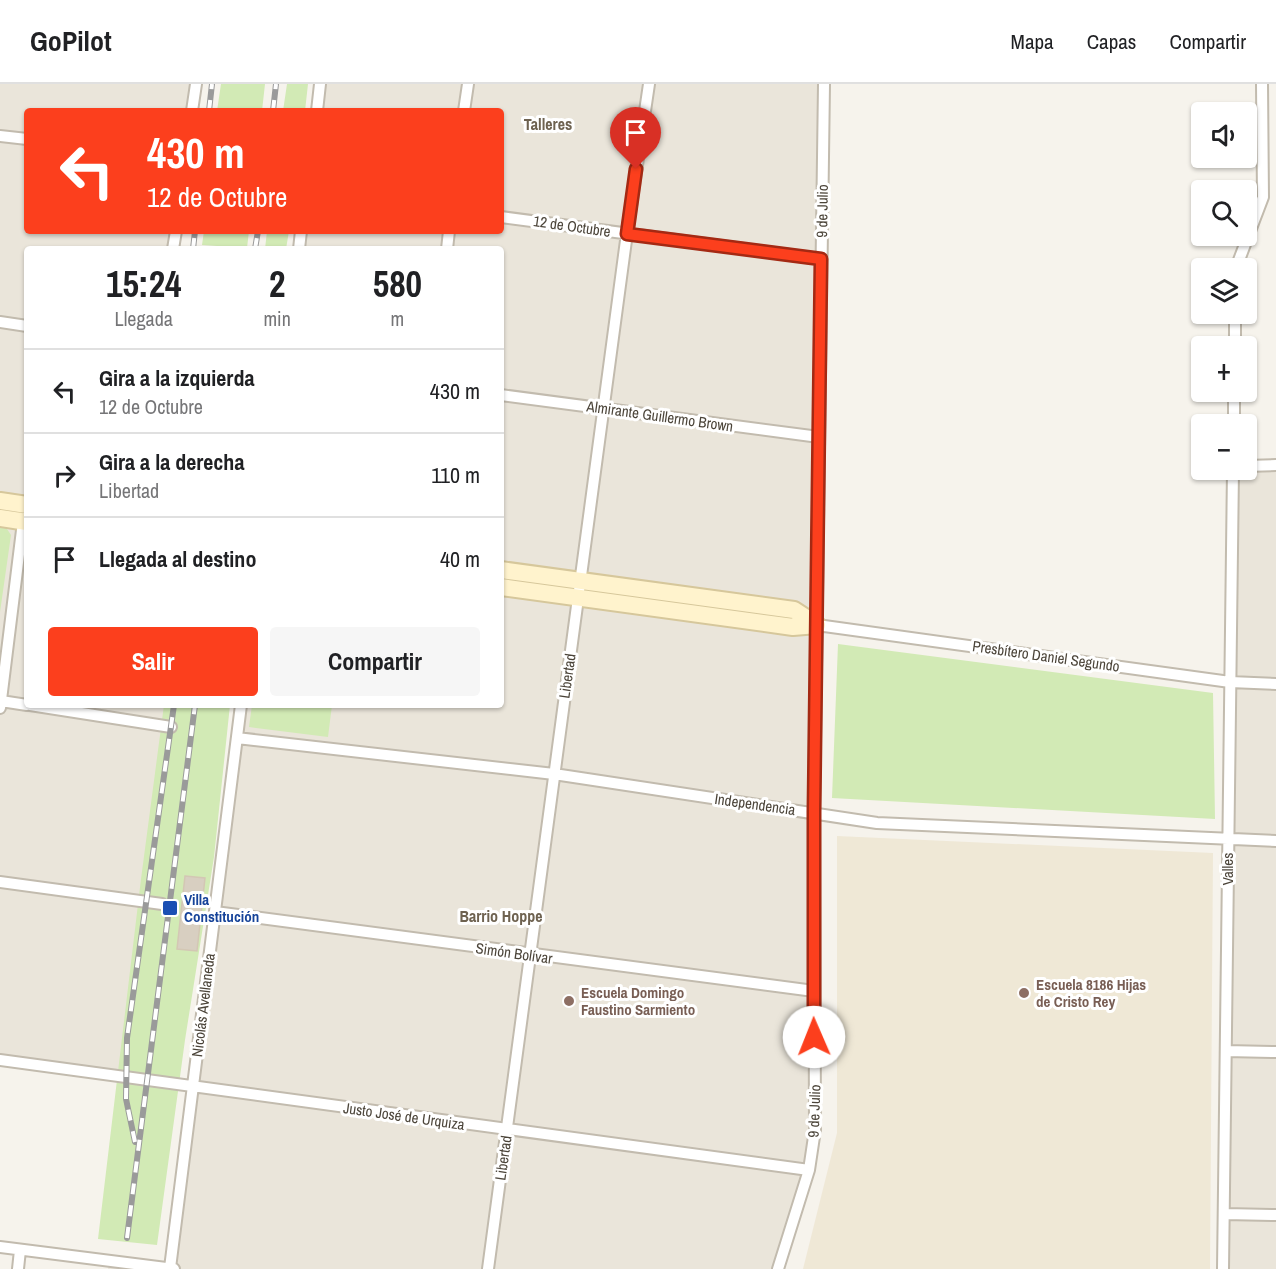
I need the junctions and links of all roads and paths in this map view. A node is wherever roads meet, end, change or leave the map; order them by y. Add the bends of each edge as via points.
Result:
1 (196, 84) edge
2 (320, 84) edge
3 (468, 84) edge
4 (649, 84) edge
5 (824, 84) edge
6 (1262, 84) edge
7 (192, 108) edge
8 (317, 108) edge
9 (464, 108) edge
10 (0, 136) edge
11 (24, 139) edge
12 (504, 217) edge
13 (627, 234) junction
14 (1238, 258) edge
15 (821, 259) junction
16 (0, 322) edge
17 (24, 326) edge
18 (504, 395) edge
19 (604, 409) junction
20 (819, 437) junction
21 (1276, 465) edge
22 (1257, 466) edge
23 (1233, 480) edge
24 (0, 501) edge
25 (24, 504) edge
26 (0, 518) edge
27 (24, 520) edge
28 (24, 535) edge
29 (504, 570) edge
30 (580, 580) junction
31 (504, 587) edge
32 (578, 598) junction
33 (817, 625) junction
34 (1230, 682) junction
35 (1276, 684) edge
36 (1, 704) edge
37 (24, 705) edge
38 (48, 708) edge
39 (241, 708) edge
40 (171, 727) dead end
41 (237, 738) junction
42 (554, 774) junction
43 (814, 812) junction
44 (1227, 838) junction
45 (1276, 841) edge
46 (0, 882) edge
47 (162, 904) dead end
48 (215, 912) junction
49 (529, 955) junction
50 (814, 991) junction
51 (1226, 1051) junction
52 (1276, 1052) edge
53 (0, 1060) edge
54 (193, 1088) junction
55 (507, 1129) junction
56 (808, 1170) junction
57 (1225, 1214) junction
58 (1276, 1215) edge
59 (0, 1248) edge
60 (20, 1250) junction
61 (109, 1265) edge
62 (170, 1268) edge
63 (18, 1269) edge
64 (174, 1269) edge
65 (488, 1269) edge
66 (778, 1269) edge
67 (1223, 1269) edge

1 - 7 street
2 - 8 street
3 - 9 street
4 - 13 street, Libertad
5 - 15 street, 9 de Julio
6 - 14 street via 1263,197
10 - 11 street
12 - 13 street, 12 de Octubre
13 - 15 street, 12 de Octubre
13 - 19 street, Libertad
15 - 20 street, 9 de Julio
16 - 17 street
18 - 19 street, Almirante Guillermo Brown
19 - 20 street, Almirante Guillermo Brown
19 - 30 street, Libertad
20 - 33 street, 9 de Julio
21 - 22 street
23 - 34 street, Valles
24 - 25 main road
26 - 27 main road
28 - 36 street
29 - 30 main road, Presbítero Daniel Segundo
30 - 32 street, Libertad
30 - 33 main road, Presbítero Daniel Segundo via 794,610
31 - 32 main road, Presbítero Daniel Segundo
32 - 33 main road, Presbítero Daniel Segundo via 793,627
32 - 42 street, Libertad
33 - 34 street, Presbítero Daniel Segundo
33 - 43 street, 9 de Julio
34 - 35 street, Presbítero Daniel Segundo
34 - 44 street, Valles
36 - 37 street
38 - 40 street
39 - 41 street, Nicolás Avellaneda
41 - 42 street, Independencia
41 - 48 street, Nicolás Avellaneda
42 - 43 street, Independencia
42 - 49 street, Libertad
43 - 44 street, Independencia via 878,823
43 - 50 street, 9 de Julio
44 - 45 street, Independencia
44 - 51 street, Valles
46 - 47 street
48 - 49 street, Simón Bolívar
48 - 54 street, Nicolás Avellaneda
49 - 50 street, Simón Bolívar
49 - 55 street, Libertad
50 - 56 street, 9 de Julio via 815,1130
51 - 52 street
51 - 57 street, Valles
53 - 54 street, Justo José de Urquiza
54 - 55 street, Justo José de Urquiza
54 - 62 street, Nicolás Avellaneda
55 - 56 street, Justo José de Urquiza
55 - 65 street, Libertad
56 - 66 street, 9 de Julio
57 - 58 street
57 - 67 street, Valles
59 - 60 street
60 - 61 street
60 - 63 street
61 - 62 street
62 - 64 street

